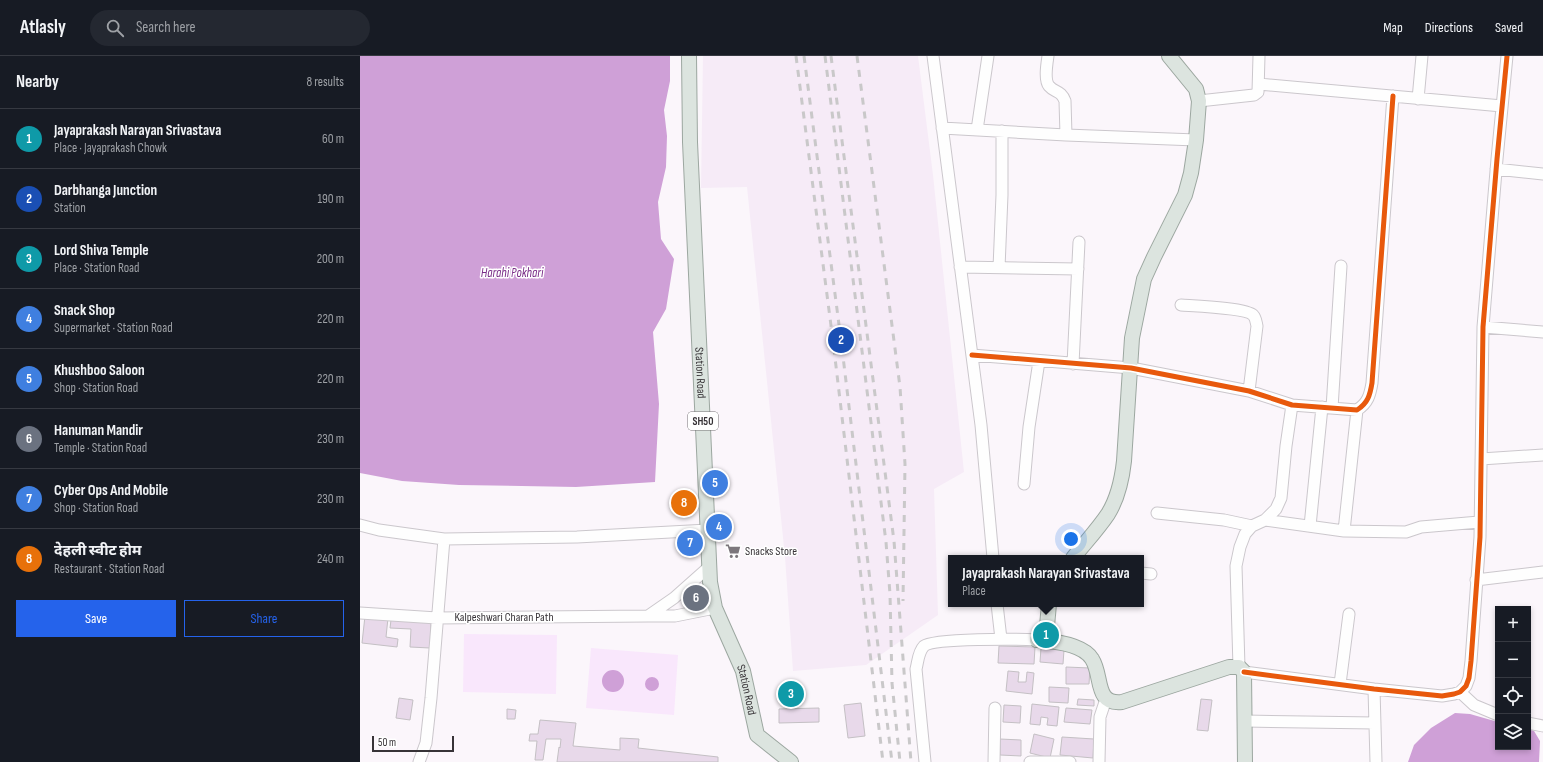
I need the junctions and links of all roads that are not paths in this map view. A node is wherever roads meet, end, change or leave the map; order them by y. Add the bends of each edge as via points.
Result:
1 (689, 56) edge
2 (933, 56) edge
3 (988, 56) edge
4 (1048, 56) edge
5 (1169, 56) edge
6 (1259, 56) edge
7 (1422, 56) edge
8 (1507, 56) edge
9 (1259, 84) junction
10 (1393, 96) junction
11 (1418, 99) junction
12 (1199, 101) junction
13 (1502, 106) junction
14 (942, 128) junction
15 (977, 130) junction
16 (1002, 131) junction
17 (1066, 135) junction
18 (1196, 140) junction
19 (1496, 169) junction
20 (1543, 174) edge
21 (1079, 242) dead end
22 (1341, 266) dead end
23 (960, 267) junction
24 (999, 268) junction
25 (1078, 269) junction
26 (1181, 305) dead end
27 (1483, 327) junction
28 (1543, 332) edge
29 (972, 355) junction
30 (1039, 361) junction
31 (1073, 364) junction
32 (1130, 368) junction
33 (1249, 391) junction
34 (1292, 405) junction
35 (1327, 408) junction
36 (1357, 410) junction
37 (1543, 454) edge
38 (1481, 459) junction
39 (1024, 484) dead end
40 (1157, 513) dead end
41 (1265, 520) junction
42 (1480, 522) junction
43 (360, 525) edge
44 (1252, 526) junction
45 (1310, 526) junction
46 (708, 530) junction
47 (1344, 531) junction
48 (444, 539) junction
49 (993, 555) edge
50 (1075, 555) edge
51 (710, 566) junction
52 (1543, 572) edge
53 (1476, 580) junction
54 (998, 607) edge
55 (1049, 607) edge
56 (715, 608) junction
57 (360, 612) edge
58 (1349, 614) dead end
59 (648, 616) junction
60 (437, 618) junction
61 (1046, 626) junction
62 (1001, 639) junction
63 (1037, 640) junction
64 (1054, 641) junction
65 (1242, 669) junction
66 (1340, 684) junction
67 (1374, 689) junction
68 (1460, 692) junction
69 (1106, 699) junction
70 (995, 708) dead end
71 (1496, 714) edge
72 (1245, 721) junction
73 (1375, 723) junction
74 (1531, 724) edge
75 (1543, 726) edge
76 (418, 762) edge
77 (791, 762) edge
78 (924, 762) edge
79 (994, 762) edge
80 (1030, 762) edge
81 (1070, 762) edge
82 (1099, 762) edge
83 (1245, 762) edge
84 (1376, 762) edge

1 - 46 main road, Station Road / SH50 via 690,142
2 - 14 street
3 - 15 street
4 - 17 street via 1047,82 1048,86 1059,92 1065,101
5 - 12 main road via 1196,89
6 - 9 street
7 - 11 street
8 - 13 street
9 - 10 street
9 - 12 street via 1258,92 1254,95
10 - 11 street
10 - 36 street via 1372,383 1370,397 1364,406
11 - 13 street
12 - 18 main road
13 - 19 street
14 - 15 street
14 - 23 street
15 - 16 street
16 - 17 street
16 - 24 street
17 - 18 street
18 - 32 main road via 1185,195 1144,279 1132,338
19 - 20 street
19 - 27 street
21 - 25 street
22 - 35 street
23 - 24 street
23 - 29 street
24 - 25 street
25 - 31 street
26 - 33 street via 1247,312 1253,315 1257,326
27 - 28 street
27 - 38 street
29 - 30 street
29 - 49 street
30 - 31 street
30 - 39 street
31 - 32 street
32 - 33 street
32 - 50 main road via 1122,480 1108,514
33 - 34 street
34 - 35 street
34 - 41 street via 1281,498 1276,509
35 - 36 street
35 - 45 street
36 - 47 street
37 - 38 street
38 - 42 street
40 - 44 street via 1224,520
41 - 44 street
41 - 45 street
42 - 47 street via 1421,527 1406,532
42 - 53 street
43 - 48 street
44 - 65 street via 1245,534 1236,566
45 - 47 street
46 - 48 street via 577,537
46 - 51 main road, Station Road / SH50
48 - 60 street
51 - 56 main road, Station Road / SH50
51 - 59 street via 674,598
52 - 53 street
53 - 68 street via 1469,678
54 - 62 street
55 - 61 main road
56 - 59 street, Kalpeshwari Charan Path via 675,616
56 - 77 main road, Station Road / SH50 via 743,671 757,735
57 - 60 street, Kalpeshwari Charan Path
58 - 66 street
59 - 60 street, Kalpeshwari Charan Path
60 - 76 street via 426,743
61 - 63 main road
61 - 64 main road
62 - 63 street
62 - 78 street via 930,643 923,647 916,669
63 - 64 main road
64 - 69 main road via 1085,652 1092,658
65 - 66 street
65 - 69 main road via 1229,667 1122,702 1116,703
65 - 72 main road
66 - 67 street
67 - 68 street via 1442,696
67 - 73 street
68 - 71 street via 1474,705
69 - 82 street via 1100,717
70 - 79 street
72 - 73 street
72 - 83 main road
73 - 84 street
74 - 75 street
80 - 81 street

